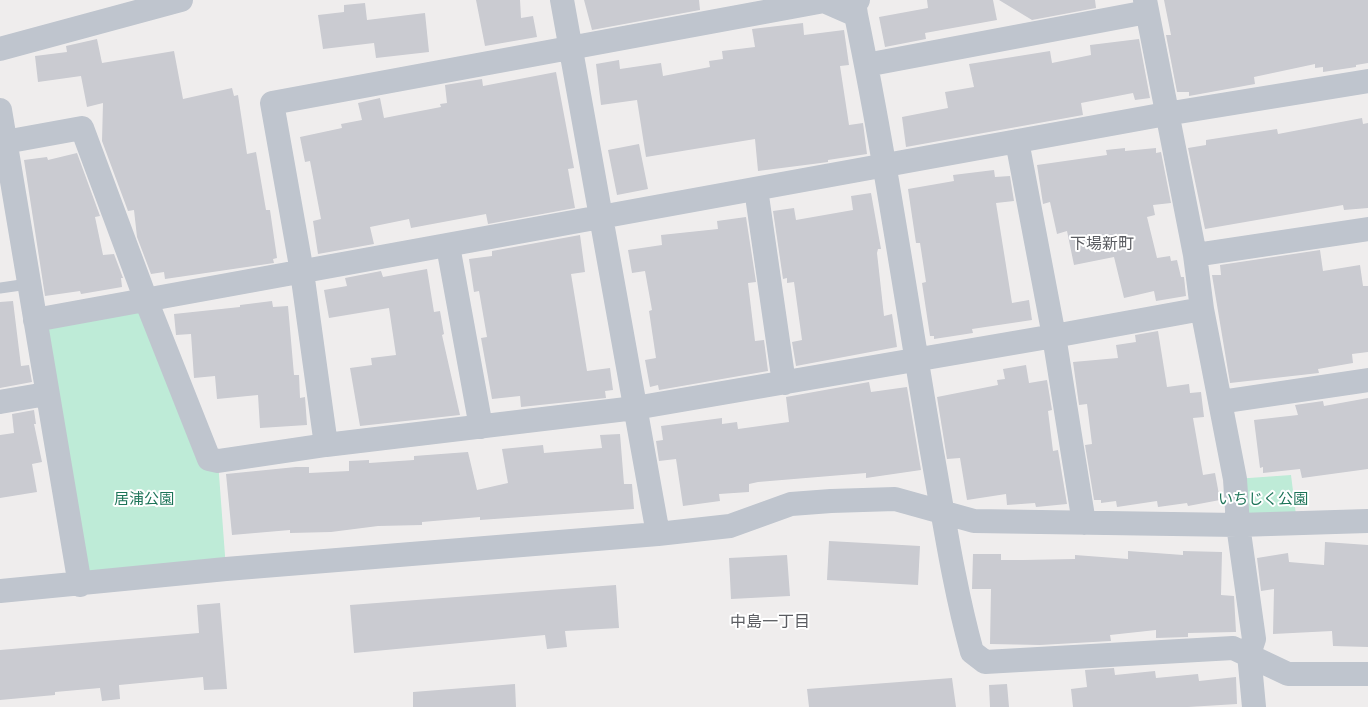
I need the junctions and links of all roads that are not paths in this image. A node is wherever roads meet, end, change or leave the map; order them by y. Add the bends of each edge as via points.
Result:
1 (181, 0) edge
2 (562, 0) edge
3 (1146, 6) edge
4 (857, 7) edge
5 (571, 48) junction
6 (0, 49) edge
7 (866, 65) junction
8 (1368, 81) edge
9 (0, 110) edge
10 (1166, 114) junction
11 (1017, 141) junction
12 (6, 142) junction
13 (886, 165) junction
14 (756, 189) junction
15 (600, 218) junction
16 (1368, 229) edge
17 (448, 246) junction
18 (1195, 255) junction
19 (302, 272) junction
20 (28, 284) junction
21 (0, 288) edge
22 (146, 300) junction
23 (1202, 309) junction
24 (35, 320) junction
25 (1054, 336) junction
26 (916, 360) junction
27 (1368, 380) edge
28 (784, 383) junction
29 (46, 394) junction
30 (0, 402) edge
31 (1220, 402) junction
32 (636, 408) junction
33 (481, 427) junction
34 (326, 445) junction
35 (943, 512) junction
36 (1368, 521) edge
37 (1084, 523) junction
38 (1238, 525) junction
39 (658, 534) junction
40 (80, 585) junction
41 (0, 591) edge
42 (1249, 654) junction
43 (1368, 674) edge
44 (1254, 707) edge

1 - 6 street
2 - 5 street
3 - 7 street
3 - 10 street
4 - 5 street via 824,1
4 - 7 street
5 - 15 street
5 - 19 street via 272,103
7 - 13 street
8 - 10 street
9 - 12 street
10 - 11 street
10 - 18 street
11 - 13 street
11 - 25 street
12 - 20 street
12 - 22 street via 82,128
13 - 14 street
13 - 26 street
14 - 15 street
14 - 28 street
15 - 17 street
15 - 32 street
16 - 18 street
17 - 19 street
17 - 33 street
18 - 23 street
19 - 22 street
19 - 34 street
20 - 21 lane
20 - 24 street
22 - 24 street
22 - 34 street via 209,459 218,461
23 - 25 street
23 - 31 street
24 - 29 street
25 - 26 street
25 - 37 street
26 - 28 street
26 - 35 street
27 - 31 street
28 - 32 street
29 - 30 street
29 - 40 street
31 - 38 street via 1235,479
32 - 33 street
32 - 39 street
33 - 34 street
35 - 37 street via 974,521
35 - 39 street via 895,499 790,504 730,526
35 - 42 street via 972,652 985,662 1233,648
36 - 38 street
37 - 38 street
38 - 42 street via 1254,639
39 - 40 street via 226,569
40 - 41 street
42 - 43 street via 1288,674
42 - 44 street

